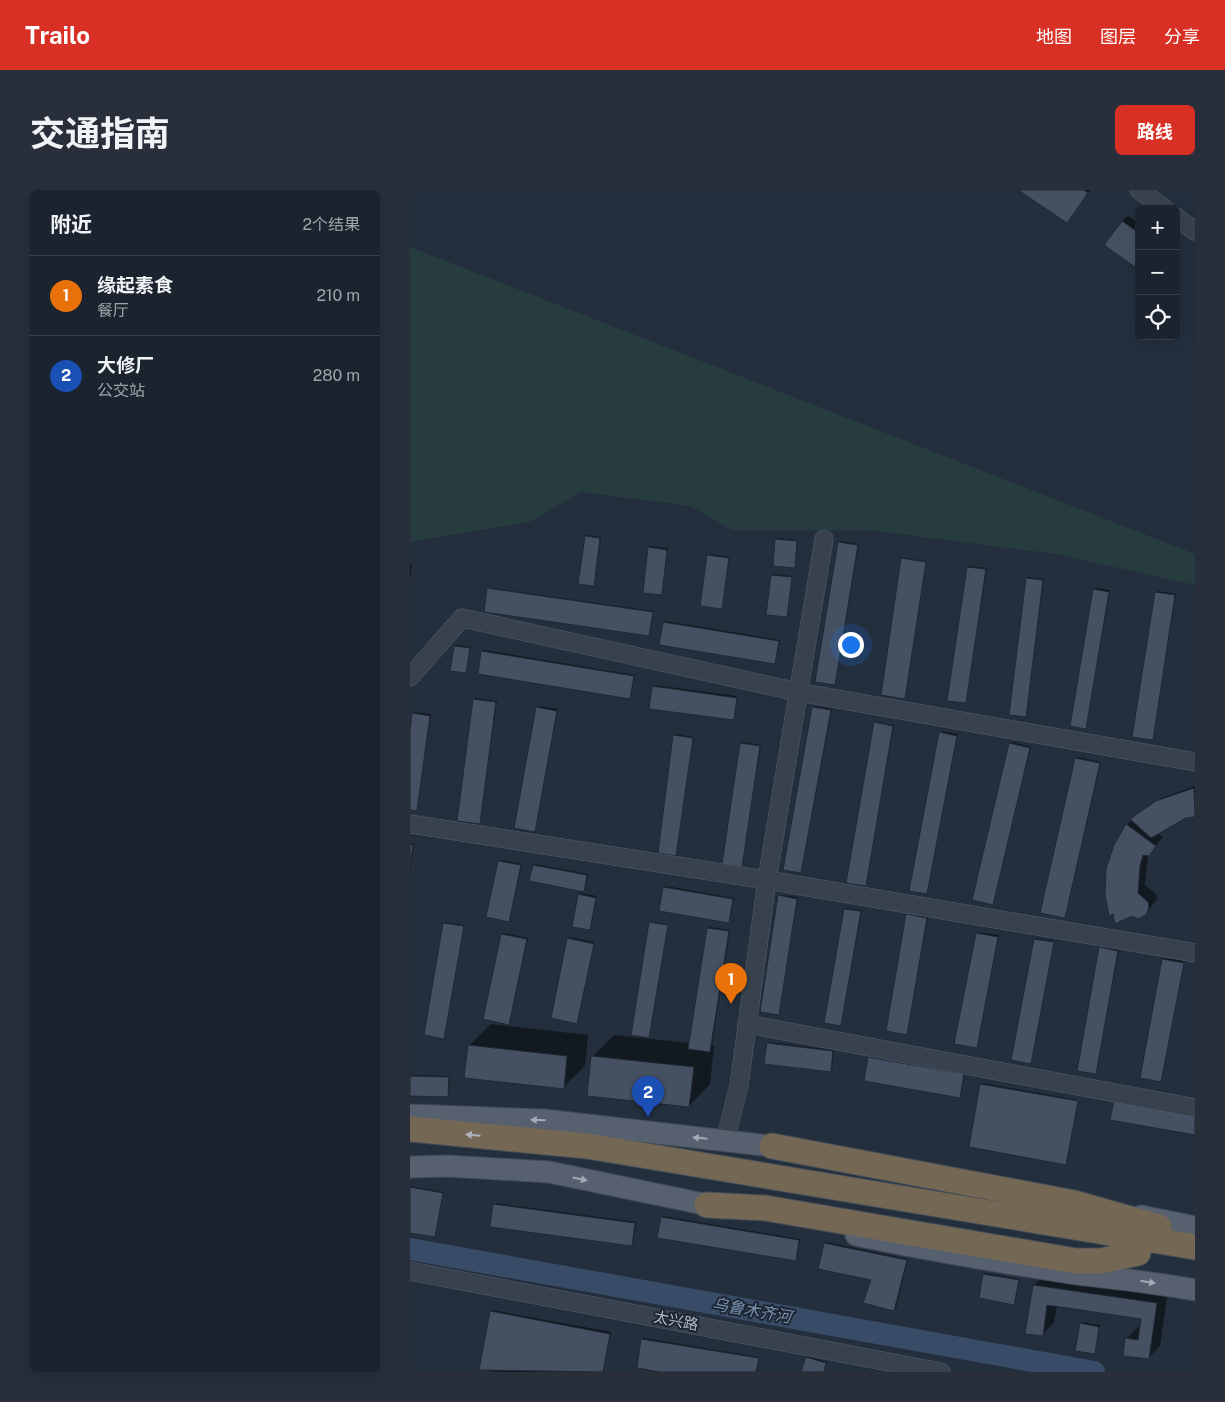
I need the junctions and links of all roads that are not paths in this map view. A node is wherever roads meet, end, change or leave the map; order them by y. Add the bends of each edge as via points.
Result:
1 (1139, 190) edge
2 (1160, 205) edge
3 (1180, 220) edge
4 (1195, 230) edge
5 (824, 539) dead end
6 (410, 677) edge
7 (798, 692) junction
8 (1195, 762) edge
9 (410, 824) edge
10 (767, 880) junction
11 (1195, 953) edge
12 (747, 1024) junction
13 (1195, 1108) edge
14 (410, 1115) edge
15 (410, 1129) edge
16 (725, 1141) junction
17 (410, 1145) edge
18 (772, 1146) junction
19 (410, 1167) edge
20 (707, 1205) junction
21 (1195, 1226) edge
22 (1195, 1237) edge
23 (1195, 1247) edge
24 (1138, 1253) junction
25 (1195, 1263) edge
26 (410, 1271) edge
27 (1195, 1290) edge
28 (941, 1372) edge

1 - 2 street
3 - 4 street
5 - 7 street
6 - 7 street via 462,618
7 - 8 street
7 - 10 street
9 - 10 street
10 - 11 street
10 - 12 street
12 - 13 street
12 - 16 street via 739,1085
16 -> 14 main road via 544,1120
23 -> 15 highway via 587,1146
16 - 18 main road
17 - 24 highway via 595,1163
18 - 21 main road via 836,1153
18 - 22 highway via 1074,1203
19 -> 20 main road via 548,1172
20 - 24 highway via 765,1208 1076,1261 1101,1261
20 -> 27 main road via 940,1252
24 - 25 highway
26 - 28 street, 太兴路

